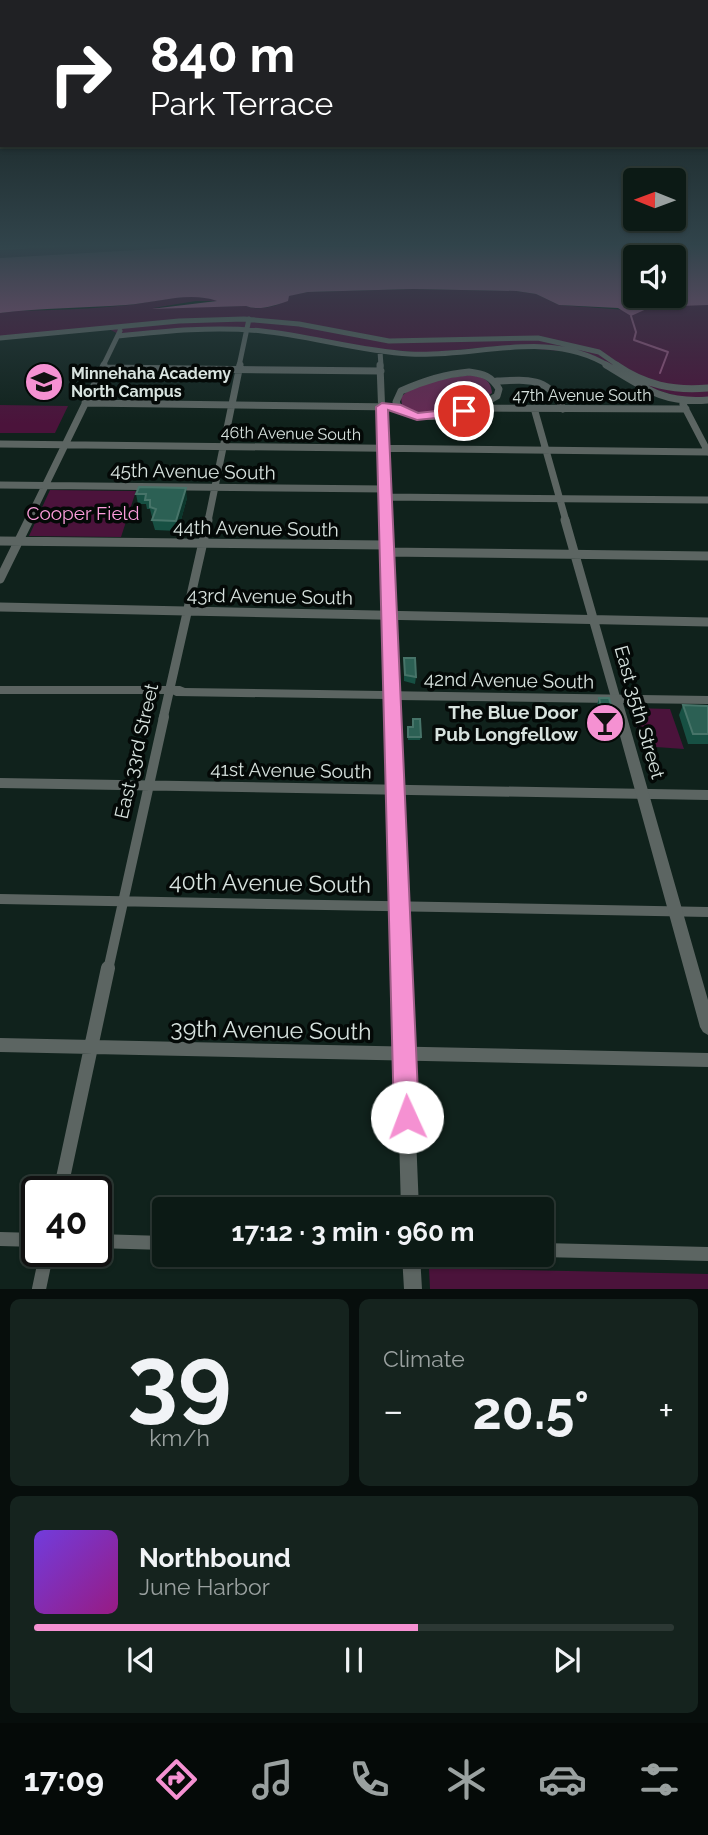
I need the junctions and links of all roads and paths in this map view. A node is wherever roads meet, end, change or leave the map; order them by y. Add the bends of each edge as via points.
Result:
1 (249, 319) junction
2 (122, 326) junction
3 (247, 330) junction
4 (118, 336) junction
5 (0, 338) edge
6 (380, 351) junction
7 (103, 368) junction
8 (238, 369) junction
9 (381, 370) junction
10 (497, 382) junction
11 (708, 388) edge
12 (676, 389) junction
13 (708, 400) edge
14 (85, 403) junction
15 (230, 405) junction
16 (684, 405) junction
17 (382, 407) junction
18 (397, 407) junction
19 (477, 408) junction
20 (534, 408) junction
21 (564, 409) junction
22 (0, 444) edge
23 (65, 445) junction
24 (222, 446) junction
25 (383, 448) junction
26 (545, 450) junction
27 (708, 452) edge
28 (0, 485) edge
29 (45, 486) junction
30 (215, 487) junction
31 (385, 493) junction
32 (559, 498) junction
33 (708, 500) edge
34 (0, 541) edge
35 (18, 541) junction
36 (203, 543) junction
37 (386, 549) junction
38 (574, 554) junction
39 (708, 556) edge
40 (0, 579) edge
41 (0, 607) edge
42 (187, 610) junction
43 (390, 615) junction
44 (593, 620) junction
45 (708, 622) edge
46 (0, 690) edge
47 (176, 692) junction
48 (392, 695) junction
49 (616, 699) junction
50 (708, 700) edge
51 (0, 783) edge
52 (148, 785) junction
53 (396, 789) junction
54 (643, 793) junction
55 (708, 795) edge
56 (0, 899) edge
57 (122, 901) junction
58 (399, 907) junction
59 (677, 911) junction
60 (708, 912) edge
61 (708, 1027) edge
62 (0, 1045) edge
63 (91, 1046) junction
64 (404, 1054) junction
65 (708, 1060) edge
66 (63, 1176) edge
67 (410, 1197) edge
68 (0, 1239) edge
69 (21, 1240) edge
70 (112, 1241) edge
71 (152, 1243) edge
72 (554, 1250) edge
73 (708, 1254) edge
74 (44, 1267) edge
75 (412, 1267) edge
76 (39, 1289) edge
77 (413, 1289) edge

1 - 2 street
1 - 3 street, East 33rd Street
1 - 12 street via 389,341 558,341 599,352 639,379
2 - 4 street
2 - 5 street
3 - 4 street
3 - 6 street
3 - 8 street, East 33rd Street
4 - 7 street
6 - 9 street
6 - 16 street via 567,350 601,360 643,390
7 - 8 street
7 - 14 street
8 - 9 street
8 - 15 street, East 33rd Street
9 - 17 street
10 - 18 street via 477,372 445,375 401,391
10 - 19 street via 497,396
10 - 21 street via 547,385 558,393
11 - 12 street
12 - 16 street
13 - 16 street, 47th Avenue South
14 - 15 street
14 - 23 street
15 - 17 street
15 - 24 street, East 33rd Street
16 - 21 street, 47th Avenue South
16 - 27 street
17 - 18 street
17 - 25 street
18 - 19 street, 47th Avenue South via 417,416
19 - 20 street, 47th Avenue South
20 - 21 street, 47th Avenue South
20 - 26 street, East 35th Street
22 - 23 street, 46th Avenue South
23 - 24 street, 46th Avenue South
23 - 29 street
24 - 25 street, 46th Avenue South
24 - 30 street, East 33rd Street
25 - 26 street, 46th Avenue South
25 - 31 street
26 - 27 street, 46th Avenue South
26 - 32 street, East 35th Street
28 - 29 street, 45th Avenue South
29 - 30 street, 45th Avenue South
29 - 35 street
30 - 31 street, 45th Avenue South
30 - 36 street, East 33rd Street
31 - 32 street, 45th Avenue South
31 - 37 street
32 - 33 street, 45th Avenue South
32 - 38 street, East 35th Street
34 - 35 street, 44th Avenue South
35 - 36 street, 44th Avenue South
35 - 40 street
36 - 37 street, 44th Avenue South
36 - 42 street, East 33rd Street
37 - 38 street, 44th Avenue South
37 - 43 street
38 - 39 street, 44th Avenue South
38 - 44 street, East 35th Street
41 - 42 street, 43rd Avenue South
42 - 43 street, 43rd Avenue South
42 - 47 street, East 33rd Street
43 - 44 street, 43rd Avenue South
43 - 48 street
44 - 45 street, 43rd Avenue South
44 - 49 street, East 35th Street
46 - 47 street, 42nd Avenue South
47 - 48 street, 42nd Avenue South
47 - 52 street, East 33rd Street
48 - 49 street, 42nd Avenue South
48 - 53 street
49 - 50 street, 42nd Avenue South
49 - 54 street, East 35th Street
51 - 52 street, 41st Avenue South
52 - 53 street, 41st Avenue South
52 - 57 street, East 33rd Street
53 - 54 street, 41st Avenue South
53 - 58 street
54 - 55 street, 41st Avenue South
54 - 59 street, East 35th Street
56 - 57 street, 40th Avenue South
57 - 58 street, 40th Avenue South
57 - 63 street, East 33rd Street
58 - 59 street, 40th Avenue South
58 - 64 street
59 - 60 street, 40th Avenue South
59 - 61 street, East 35th Street
62 - 63 street, 39th Avenue South
63 - 64 street, 39th Avenue South
63 - 66 street, East 33rd Street
64 - 65 street, 39th Avenue South
64 - 67 street
68 - 69 street
70 - 71 street
72 - 73 street
74 - 76 street
75 - 77 street

